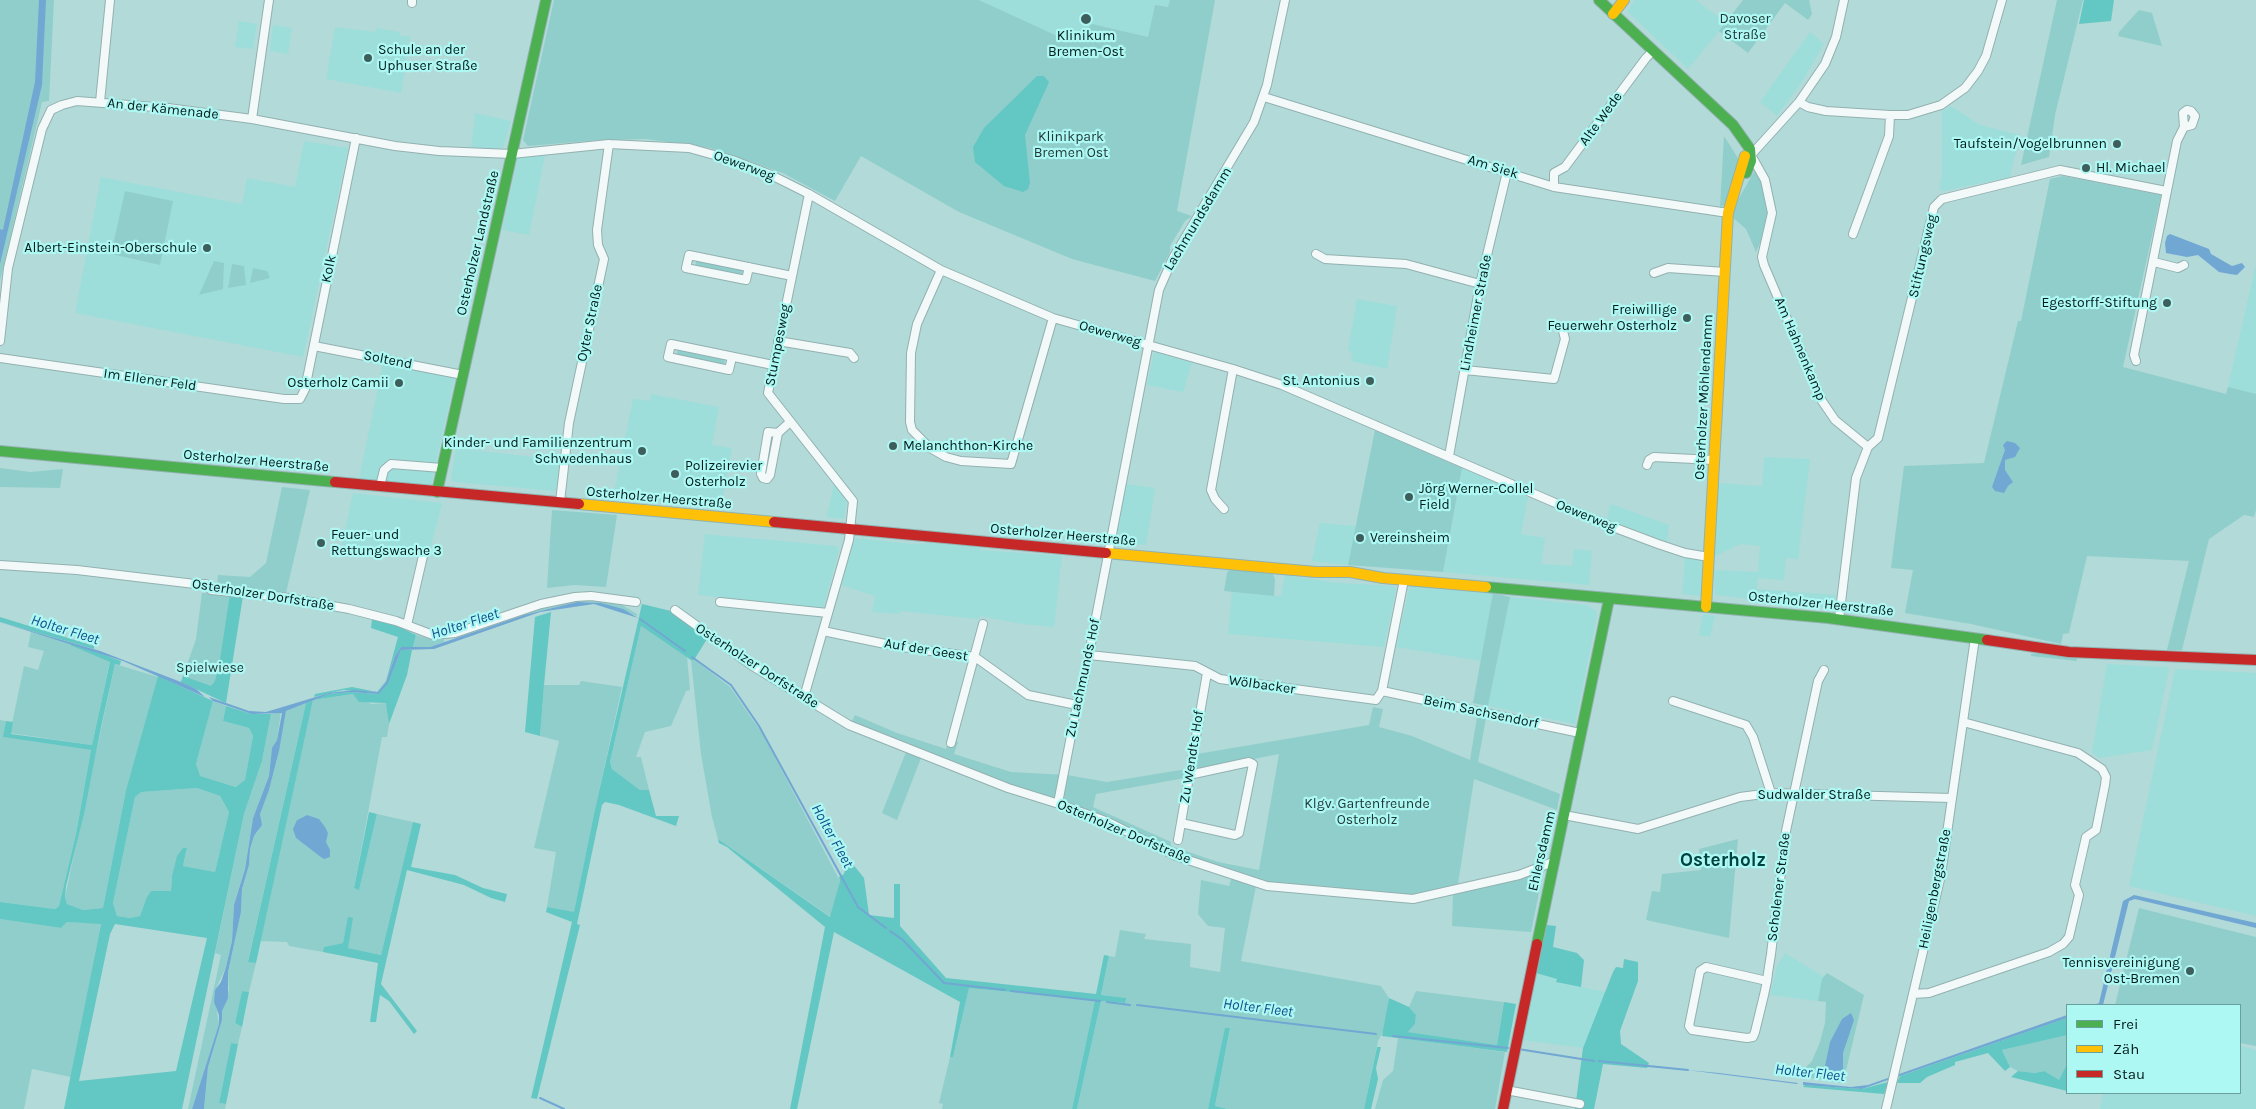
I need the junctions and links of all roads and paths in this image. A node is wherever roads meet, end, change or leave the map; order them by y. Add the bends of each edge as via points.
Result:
1 (110, 0) edge
2 (270, 0) edge
3 (546, 0) edge
4 (1285, 0) edge
5 (1599, 0) edge
6 (1624, 0) edge
7 (1844, 0) edge
8 (2002, 0) edge
9 (1614, 14) junction
10 (1653, 51) junction
11 (1264, 97) junction
12 (100, 102) junction
13 (1799, 102) junction
14 (1890, 115) junction
15 (252, 120) junction
16 (2184, 127) dead end
17 (356, 138) junction
18 (609, 144) junction
19 (512, 154) junction
20 (1748, 155) junction
21 (1508, 172) junction
22 (1554, 187) junction
23 (2166, 191) junction
24 (809, 194) junction
25 (1728, 213) junction
26 (1853, 234) dead end
27 (1316, 254) dead end
28 (2154, 262) junction
29 (2184, 265) dead end
30 (749, 267) junction
31 (941, 270) junction
32 (1725, 272) junction
33 (1654, 273) dead end
34 (792, 276) junction
35 (1480, 284) junction
36 (1053, 318) junction
37 (1, 319) edge
38 (1562, 327) dead end
39 (0, 340) edge
40 (778, 340) junction
41 (1148, 345) junction
42 (314, 346) junction
43 (732, 357) junction
44 (0, 358) edge
45 (854, 358) dead end
46 (2136, 360) dead end
47 (773, 365) junction
48 (1233, 369) junction
49 (1465, 370) junction
50 (463, 375) junction
51 (300, 399) joint
52 (790, 422) junction
53 (778, 433) junction
54 (1868, 448) junction
55 (0, 451) edge
56 (1449, 456) junction
57 (1714, 460) junction
58 (1647, 465) dead end
59 (442, 468) junction
60 (380, 486) junction
61 (437, 492) junction
62 (560, 502) junction
63 (1224, 509) dead end
64 (850, 529) junction
65 (1109, 552) junction
66 (423, 556) dead end
67 (1710, 557) junction
68 (0, 565) edge
69 (1404, 580) junction
70 (1609, 599) junction
71 (636, 602) dead end
72 (720, 602) dead end
73 (1706, 607) junction
74 (675, 610) dead end
75 (828, 612) junction
76 (1839, 619) junction
77 (983, 624) dead end
78 (407, 625) junction
79 (823, 631) junction
80 (1975, 638) junction
81 (1089, 655) junction
82 (975, 657) junction
83 (2256, 660) edge
84 (1824, 670) dead end
85 (1207, 673) junction
86 (1380, 695) junction
87 (804, 697) junction
88 (1673, 701) dead end
89 (1077, 705) junction
90 (1964, 722) junction
91 (1580, 732) junction
92 (951, 743) dead end
93 (1189, 775) junction
94 (1771, 793) junction
95 (1794, 795) junction
96 (1951, 798) junction
97 (1058, 803) junction
98 (1564, 815) junction
99 (1181, 823) junction
100 (1178, 840) dead end
101 (1553, 862) junction
102 (1767, 981) junction
103 (1914, 994) junction
104 (1506, 1090) junction
105 (1580, 1104) dead end
106 (1503, 1109) edge
107 (1886, 1109) edge

1 - 12 street
2 - 15 street
3 - 19 main road, Osterholzer Landstraße
4 - 11 street, Lachmundsdamm
5 - 9 main road
6 - 9 main road
7 - 13 street via 1838,29 1825,64
8 - 14 street via 1986,56 1965,88 1941,105 1908,115
9 - 10 main road
10 - 20 main road via 1733,125 1747,144
10 - 22 street, Alte Wede via 1565,167 1554,174
11 - 21 street, Am Siek
11 - 41 street, Lachmundsdamm via 1246,138 1162,280
12 - 15 street, An der Kämenade
12 - 37 street, An der Kämenade via 62,104 51,110 42,129 8,268
13 - 14 street via 1826,111
13 - 20 street
14 - 26 street via 1889,136
15 - 17 street, An der Kämenade
16 - 23 street via 2176,142
17 - 19 street, An der Kämenade via 439,151
17 - 42 street, Kolk
18 - 19 street, Oewerweg
18 - 24 street, Oewerweg via 703,151 771,175
18 - 62 street, Oyter Straße via 597,230 604,259 569,423
19 - 50 main road, Osterholzer Landstraße
20 - 25 main road, Osterholzer Möhlendamm via 1751,161 1734,189
20 - 54 street, Am Hahnenkamp via 1764,180 1772,213 1762,257 1764,265 1822,402 1835,420
21 - 22 street, Am Siek
21 - 35 street, Lindheimer Straße
22 - 25 street, Am Siek
23 - 28 street
23 - 54 street, Stiftungsweg via 2060,170 1942,199 1934,207 1878,438
24 - 31 street, Oewerweg
24 - 34 street, Stumpesweg
25 - 32 main road, Osterholzer Möhlendamm
27 - 35 street via 1325,259 1406,264
28 - 29 street via 2178,268
28 - 46 street via 2134,355
30 - 30 street via 689,255 686,268 746,280
30 - 34 street
31 - 36 street, Oewerweg
31 - 36 street via 919,318 911,353 910,422 912,430 930,448 946,457 969,462 1011,464
32 - 33 street via 1668,268
32 - 57 main road, Osterholzer Möhlendamm
34 - 40 street, Stumpesweg
35 - 49 street, Lindheimer Straße
36 - 41 street, Oewerweg
37 - 39 street, An der Kämenade
38 - 49 street via 1565,340 1554,380
40 - 45 street via 850,353
40 - 47 street, Stumpesweg
41 - 48 street, Oewerweg
41 - 65 street, Lachmundsdamm
42 - 50 street, Soltend
42 - 51 street, Kolk
43 - 43 street via 671,344 668,357 729,370
43 - 47 street
44 - 51 street, Im Ellener Feld
47 - 52 street, Stumpesweg via 768,393
48 - 56 street, Oewerweg via 1282,385
48 - 63 street via 1211,490
49 - 56 street, Lindheimer Straße
50 - 59 main road, Osterholzer Landstraße
52 - 53 street
52 - 64 street, Stumpesweg via 853,501
53 - 53 street via 768,432 763,478 770,475
54 - 76 street via 1856,478
55 - 60 main road, Osterholzer Heerstraße
56 - 67 street, Oewerweg via 1606,525 1685,553
57 - 58 street via 1654,458
57 - 67 main road, Osterholzer Möhlendamm
59 - 60 street via 394,463 384,470
59 - 61 main road, Osterholzer Landstraße
60 - 61 main road, Osterholzer Heerstraße
61 - 62 main road, Osterholzer Heerstraße
62 - 64 main road, Osterholzer Heerstraße
64 - 65 main road, Osterholzer Heerstraße
64 - 75 street, Stumpesweg
65 - 69 main road, Osterholzer Heerstraße via 1316,572 1350,572
65 - 81 street, Zu Lachmunds Hof
66 - 78 street
67 - 73 main road, Osterholzer Möhlendamm
68 - 78 street, Osterholzer Dorfstraße via 86,570 206,584 211,590 282,597
69 - 70 main road, Osterholzer Heerstraße
69 - 86 street
70 - 73 main road, Osterholzer Heerstraße
70 - 91 main road, Ehlersdamm
71 - 78 street, Osterholzer Dorfstraße via 575,596 442,635 425,633
72 - 75 street
73 - 76 main road, Osterholzer Heerstraße
74 - 87 street, Osterholzer Dorfstraße via 716,641
75 - 79 street, Stumpesweg
76 - 80 main road, Osterholzer Heerstraße
77 - 82 street
79 - 82 street, Auf der Geest
79 - 87 street, Stumpesweg
80 - 83 main road, Osterholzer Heerstraße via 2069,652
80 - 90 street, Heiligenbergstraße
81 - 85 street, Wölbacker via 1195,666
81 - 89 street, Zu Lachmunds Hof
82 - 89 street, Auf der Geest via 1028,695
82 - 92 street
84 - 95 street, Scholener Straße via 1818,681
85 - 86 street, Wölbacker via 1220,679 1372,700
85 - 93 street, Zu Wendts Hof
86 - 91 street, Beim Sachsendorf
87 - 97 street, Osterholzer Dorfstraße via 849,725 889,742 1008,788
88 - 94 street via 1746,725
89 - 97 street, Zu Lachmunds Hof
90 - 96 street, Heiligenbergstraße
90 - 103 street via 2078,754 2102,769 2106,785 2096,830 2086,837 2075,885 2079,895 2069,937 2049,952 1942,989
91 - 98 main road, Ehlersdamm
93 - 99 street, Zu Wendts Hof
93 - 99 street via 1249,762 1253,764 1239,833 1235,835
94 - 95 street, Sudwalder Straße
94 - 98 street, Sudwalder Straße via 1740,797 1638,829
95 - 96 street, Sudwalder Straße
95 - 102 street, Scholener Straße via 1781,862
96 - 103 street, Heiligenbergstraße via 1941,875
97 - 101 street, Osterholzer Dorfstraße via 1108,822 1176,856 1276,887 1413,900 1519,875
98 - 101 main road, Ehlersdamm
99 - 100 street, Zu Wendts Hof
101 - 104 main road, Ehlersdamm
102 - 102 street, Scholener Straße via 1753,1037 1692,1030 1688,1026 1700,970 1706,967
103 - 107 street, Heiligenbergstraße
104 - 105 street
104 - 106 main road, Ehlersdamm

